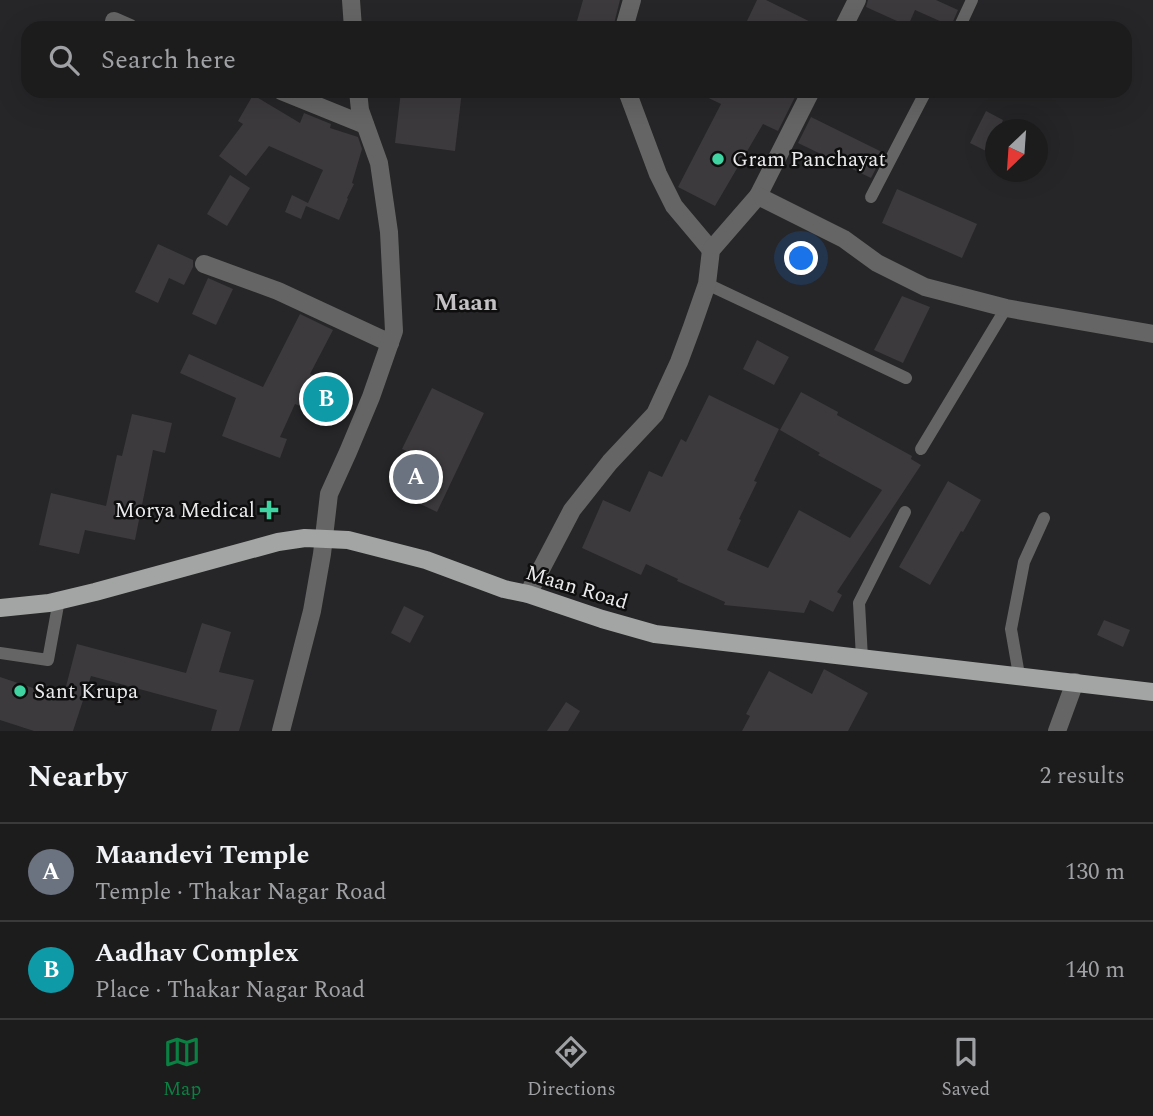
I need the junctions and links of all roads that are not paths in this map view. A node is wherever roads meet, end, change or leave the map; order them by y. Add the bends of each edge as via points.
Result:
1 (351, 0) edge
2 (632, 0) edge
3 (857, 0) edge
4 (972, 0) edge
5 (352, 21) edge
6 (626, 21) edge
7 (846, 21) edge
8 (962, 21) edge
9 (298, 98) edge
10 (359, 98) edge
11 (630, 98) edge
12 (807, 98) edge
13 (922, 98) edge
14 (365, 125) junction
15 (758, 196) junction
16 (871, 197) dead end
17 (711, 250) junction
18 (204, 264) dead end
19 (707, 284) junction
20 (1006, 308) junction
21 (1153, 334) edge
22 (390, 343) junction
23 (906, 378) dead end
24 (921, 449) dead end
25 (905, 512) dead end
26 (1044, 518) dead end
27 (324, 538) junction
28 (528, 594) junction
29 (59, 600) junction
30 (0, 608) edge
31 (0, 653) edge
32 (862, 658) junction
33 (1018, 675) junction
34 (1075, 682) junction
35 (1153, 692) edge
36 (281, 731) edge
37 (1057, 731) edge

1 - 5 street
2 - 6 street
3 - 7 street
4 - 8 lane
9 - 14 street
10 - 14 street
11 - 17 street via 674,206
12 - 15 street
13 - 16 lane
14 - 22 street via 379,163 389,232 394,331
15 - 17 street
15 - 20 street via 925,287
17 - 19 street
18 - 22 street via 278,291
19 - 23 lane
19 - 28 street via 655,414 572,510
20 - 21 street
20 - 24 lane
22 - 27 street via 330,494
25 - 32 lane via 859,603
26 - 33 lane via 1024,562 1011,629
27 - 28 main road, Maan Road via 426,560
27 - 29 main road, Maan Road via 278,542
27 - 36 street via 312,611
28 - 32 main road, Maan Road via 655,634
29 - 30 main road, Maan Road
29 - 31 lane via 48,660
32 - 33 main road, Maan Road
33 - 34 main road, Maan Road
34 - 35 main road, Maan Road
34 - 37 street

